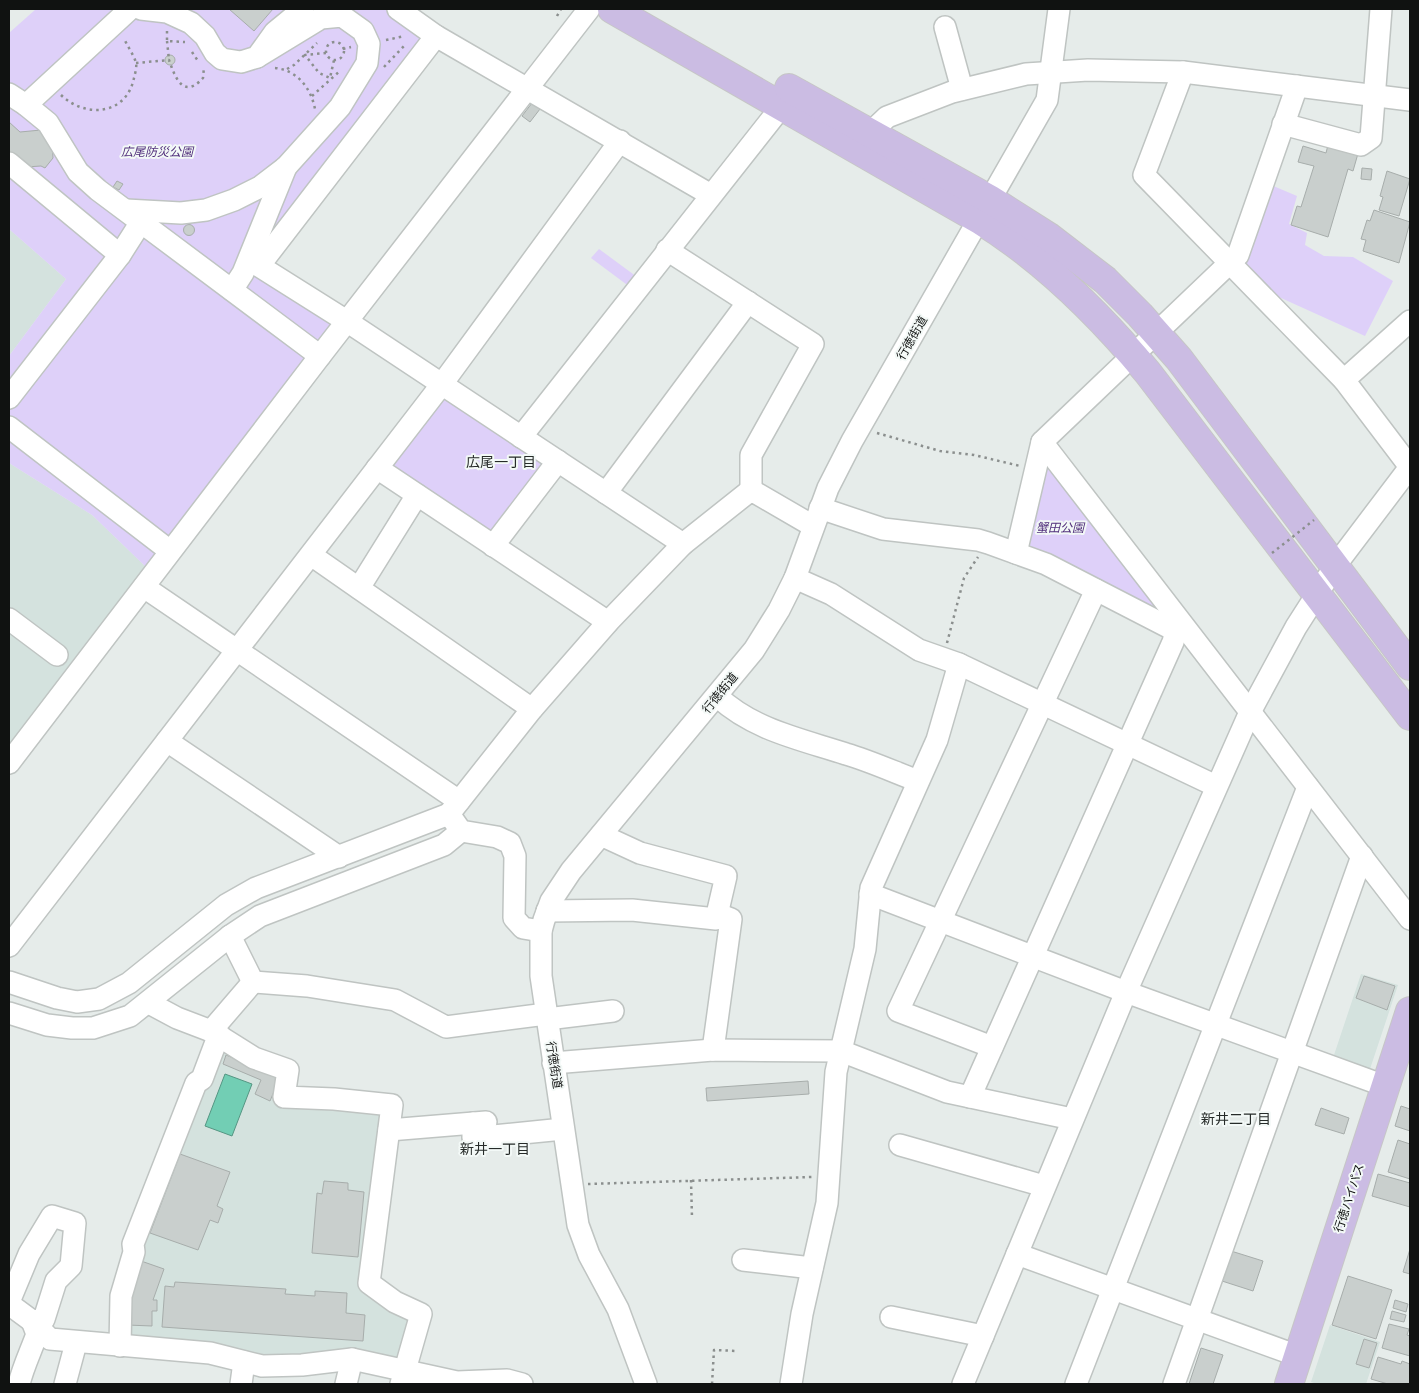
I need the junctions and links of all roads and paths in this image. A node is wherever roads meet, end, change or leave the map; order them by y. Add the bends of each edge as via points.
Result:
1 (141, 9) edge
2 (303, 9) edge
3 (398, 9) edge
4 (561, 9) edge
5 (579, 9) edge
6 (589, 9) edge
7 (612, 9) edge
8 (649, 9) edge
9 (1381, 9) edge
10 (167, 12) junction
11 (566, 12) edge
12 (1053, 13) edge
13 (123, 15) edge
14 (945, 27) dead end
15 (436, 36) junction
16 (320, 39) dead end
17 (168, 41) junction
18 (353, 42) dead end
19 (354, 48) dead end
20 (326, 53) junction
21 (305, 55) junction
22 (249, 59) junction
23 (169, 60) junction
24 (334, 60) junction
25 (136, 63) junction
26 (344, 68) dead end
27 (287, 69) junction
28 (1051, 72) junction
29 (1183, 72) junction
30 (330, 78) junction
31 (46, 86) junction
32 (1297, 86) junction
33 (528, 88) junction
34 (962, 90) junction
35 (312, 96) junction
36 (1376, 96) junction
37 (18, 99) edge
38 (1410, 100) edge
39 (782, 106) junction
40 (1283, 124) junction
41 (316, 134) junction
42 (869, 134) junction
43 (620, 141) junction
44 (9, 163) edge
45 (286, 167) junction
46 (711, 195) junction
47 (985, 210) junction
48 (181, 213) junction
49 (133, 216) junction
50 (164, 239) junction
51 (667, 250) junction
52 (120, 255) junction
53 (1230, 262) junction
54 (232, 290) junction
55 (748, 302) junction
56 (1410, 321) edge
57 (348, 322) junction
58 (1156, 333) junction
59 (1133, 354) junction
60 (320, 356) junction
61 (1344, 380) junction
62 (442, 384) junction
63 (9, 398) edge
64 (9, 427) edge
65 (860, 428) junction
66 (521, 437) junction
67 (1042, 442) junction
68 (558, 462) junction
69 (1410, 467) edge
70 (377, 468) junction
71 (1036, 470) junction
72 (751, 490) junction
73 (606, 493) junction
74 (417, 495) junction
75 (817, 517) junction
76 (1314, 520) dead end
77 (683, 544) junction
78 (988, 544) junction
79 (493, 546) junction
80 (170, 551) junction
81 (1016, 553) junction
82 (1272, 553) dead end
83 (311, 555) junction
84 (1335, 566) junction
85 (795, 578) junction
86 (144, 587) junction
87 (359, 588) junction
88 (1096, 590) junction
89 (1317, 594) junction
90 (9, 620) edge
91 (608, 622) junction
92 (1180, 628) junction
93 (236, 650) junction
94 (57, 655) dead end
95 (951, 662) junction
96 (1410, 666) edge
97 (718, 697) junction
98 (1042, 704) junction
99 (532, 709) junction
100 (1250, 712) junction
101 (1410, 716) edge
102 (167, 741) junction
103 (1128, 745) junction
104 (9, 763) edge
105 (918, 781) junction
106 (1216, 786) junction
107 (1308, 788) junction
108 (456, 815) junction
109 (600, 835) junction
110 (1362, 856) junction
111 (339, 857) junction
112 (870, 894) junction
113 (547, 911) junction
114 (718, 914) junction
115 (1410, 919) edge
116 (939, 920) junction
117 (541, 931) junction
118 (230, 936) junction
119 (9, 946) edge
120 (1033, 956) junction
121 (9, 982) edge
122 (253, 982) junction
123 (1126, 992) junction
124 (149, 1003) junction
125 (613, 1011) dead end
126 (1410, 1011) edge
127 (9, 1013) edge
128 (546, 1017) junction
129 (1217, 1023) junction
130 (215, 1032) junction
131 (992, 1048) junction
132 (713, 1050) junction
133 (841, 1051) junction
134 (1291, 1051) junction
135 (553, 1062) junction
136 (1385, 1086) junction
137 (970, 1097) junction
138 (1072, 1118) junction
139 (563, 1128) junction
140 (389, 1130) junction
141 (900, 1146) dead end
142 (830, 1176) junction
143 (691, 1180) junction
144 (572, 1185) junction
145 (1044, 1186) junction
146 (692, 1218) dead end
147 (1017, 1254) junction
148 (743, 1260) dead end
149 (812, 1268) junction
150 (1113, 1289) junction
151 (9, 1303) edge
152 (891, 1317) dead end
153 (1197, 1319) junction
154 (32, 1321) junction
155 (983, 1336) junction
156 (76, 1342) junction
157 (120, 1346) junction
158 (737, 1351) dead end
159 (1298, 1356) junction
160 (352, 1359) junction
161 (244, 1362) junction
162 (403, 1377) edge
163 (19, 1384) edge
164 (65, 1384) edge
165 (241, 1384) edge
166 (346, 1384) edge
167 (522, 1384) edge
168 (646, 1384) edge
169 (712, 1384) edge
170 (791, 1384) edge
171 (963, 1384) edge
172 (1076, 1384) edge
173 (1174, 1384) edge
174 (1289, 1384) edge

1 - 10 street
2 - 22 street
3 - 15 street
4 - 11 path
5 - 11 street
6 - 33 street
7 - 39 main road
8 - 42 main road
9 - 36 street
10 - 17 path
10 - 22 street via 191,23 222,59
12 - 28 street, 行徳街道
13 - 25 path
13 - 31 street
14 - 34 street
15 - 33 street
15 - 57 street via 259,266
16 - 21 path
17 - 23 path
17 - 23 path via 185,42 192,47 193,56 204,64 204,78 198,84 180,84 174,78
18 - 19 path
20 - 21 path
20 - 24 path
20 - 24 path via 330,44 340,45 342,55
21 - 27 path
21 - 30 path via 319,73
22 - 27 path
22 - 41 street via 321,18 342,16 363,31 369,44 367,63 340,108
23 - 25 path
24 - 30 path
25 - 31 path via 127,95 106,109 81,109
26 - 30 path
27 - 35 path
28 - 29 street
28 - 34 street via 1026,74
28 - 47 street, 行徳街道 via 1047,100
29 - 32 street
29 - 53 street via 1144,175
30 - 35 path
31 - 37 street
32 - 36 street
32 - 40 street
33 - 43 street
33 - 57 street
34 - 42 street via 887,117
35 - 41 path
36 - 38 street
36 - 40 street via 1371,138 1361,145
37 - 49 street via 48,123 78,172
39 - 46 street
39 - 47 main road
40 - 53 street via 1238,255
41 - 45 street
42 - 47 main road
43 - 46 street
43 - 62 street
44 - 52 street
45 - 48 street via 260,187 234,200 206,210
45 - 54 street via 243,273
46 - 51 street
47 - 58 main road via 1020,218 1080,259
47 - 59 main road via 1006,236 1053,274
47 - 65 street, 行徳街道
48 - 49 street
48 - 50 street via 172,222
49 - 50 street
49 - 52 street
50 - 54 street
51 - 55 street
51 - 66 street
52 - 63 street
53 - 58 street
53 - 61 street
54 - 60 street
55 - 72 street via 813,344 750,455
55 - 73 street
56 - 61 street
57 - 60 street
57 - 62 street
58 - 59 street
58 - 84 main road
59 - 67 street
59 - 89 main road
60 - 80 street
61 - 69 street
62 - 66 street
62 - 70 street
64 - 80 street
65 - 71 path via 940,452 974,455
65 - 75 street, 行徳街道 via 828,488
66 - 68 street
67 - 71 street
67 - 92 street
68 - 73 street
68 - 79 street
69 - 84 street
70 - 74 street
70 - 83 street
71 - 81 street
72 - 75 street
72 - 77 street
73 - 77 street
74 - 79 street
74 - 87 street
75 - 78 street
75 - 85 street, 行徳街道
76 - 82 path, bridge
77 - 91 street
78 - 81 street
78 - 95 path via 964,578
79 - 91 street
80 - 86 street
81 - 88 street via 1046,564
83 - 87 street
83 - 93 street
84 - 89 street
84 - 96 main road
85 - 95 street via 831,594 919,650
85 - 97 street, 行徳街道 via 754,650
86 - 93 street
86 - 104 street
87 - 99 street
88 - 92 street
88 - 98 street
89 - 100 street
89 - 101 main road
90 - 94 street
91 - 99 street
92 - 100 street
92 - 103 street
93 - 102 street
93 - 108 street
95 - 98 street
95 - 105 street via 937,740
97 - 105 street via 732,710 775,733 846,754
97 - 109 street, 行徳街道
98 - 103 street
98 - 116 street
99 - 108 street
100 - 106 street
100 - 107 street
102 - 111 street
102 - 119 street
103 - 106 street
103 - 120 street
105 - 112 street
106 - 123 street
107 - 110 street
107 - 129 street
108 - 111 street
108 - 117 street via 510,843 515,856 514,918 523,928
108 - 118 street via 444,845 260,916
109 - 113 street, 行徳街道 via 571,871
109 - 114 street via 640,853 726,876
110 - 115 street
110 - 134 street
111 - 121 street via 256,888 226,905 129,983 99,999 77,1002
112 - 116 street
112 - 133 street via 865,949
113 - 114 street via 632,910 716,919
113 - 117 street, 行徳街道
114 - 132 street via 732,919
116 - 120 street
116 - 131 street via 898,1011
117 - 128 street, 行徳街道 via 541,976
118 - 122 street
118 - 124 street
120 - 123 street
120 - 131 street
122 - 128 street via 306,986 395,1000 446,1027
122 - 130 street
123 - 129 street
123 - 138 street
124 - 127 street via 130,1016 93,1028 47,1025
124 - 130 street
125 - 128 street
126 - 136 main road, 行徳バイパス
128 - 135 street, 行徳街道
129 - 134 street
129 - 150 street
130 - 140 street via 254,1058 288,1070 284,1097 392,1105
130 - 157 street via 202,1079 196,1084 133,1244 134,1252 121,1296
131 - 137 street
132 - 133 street
132 - 135 street
133 - 137 street via 947,1092
133 - 142 street via 836,1072
134 - 136 street
134 - 153 street
135 - 139 street, 行徳街道
136 - 159 main road, 行徳バイパス
137 - 138 street
138 - 145 street
139 - 140 street via 473,1138 480,1122
139 - 144 street, 行徳街道
140 - 162 street via 369,1283 395,1302 421,1314
141 - 145 street
142 - 143 path
142 - 149 street
143 - 144 path
143 - 146 path
144 - 168 street, 行徳街道 via 583,1242 618,1309
145 - 147 street
147 - 150 street
147 - 155 street
148 - 149 street
149 - 170 street
150 - 153 street
150 - 172 street
151 - 154 street
151 - 154 street via 29,1254 52,1216 75,1223 71,1266 56,1281 44,1319
152 - 155 street
153 - 159 street
153 - 173 street
154 - 156 street via 50,1339
154 - 163 street via 37,1334
155 - 171 street
156 - 157 street
156 - 164 street
157 - 161 street via 210,1354
158 - 169 path via 714,1350
159 - 174 main road, 行徳バイパス
160 - 161 street via 275,1366
160 - 162 street
160 - 166 street
161 - 165 street
162 - 167 street via 457,1382 507,1380

